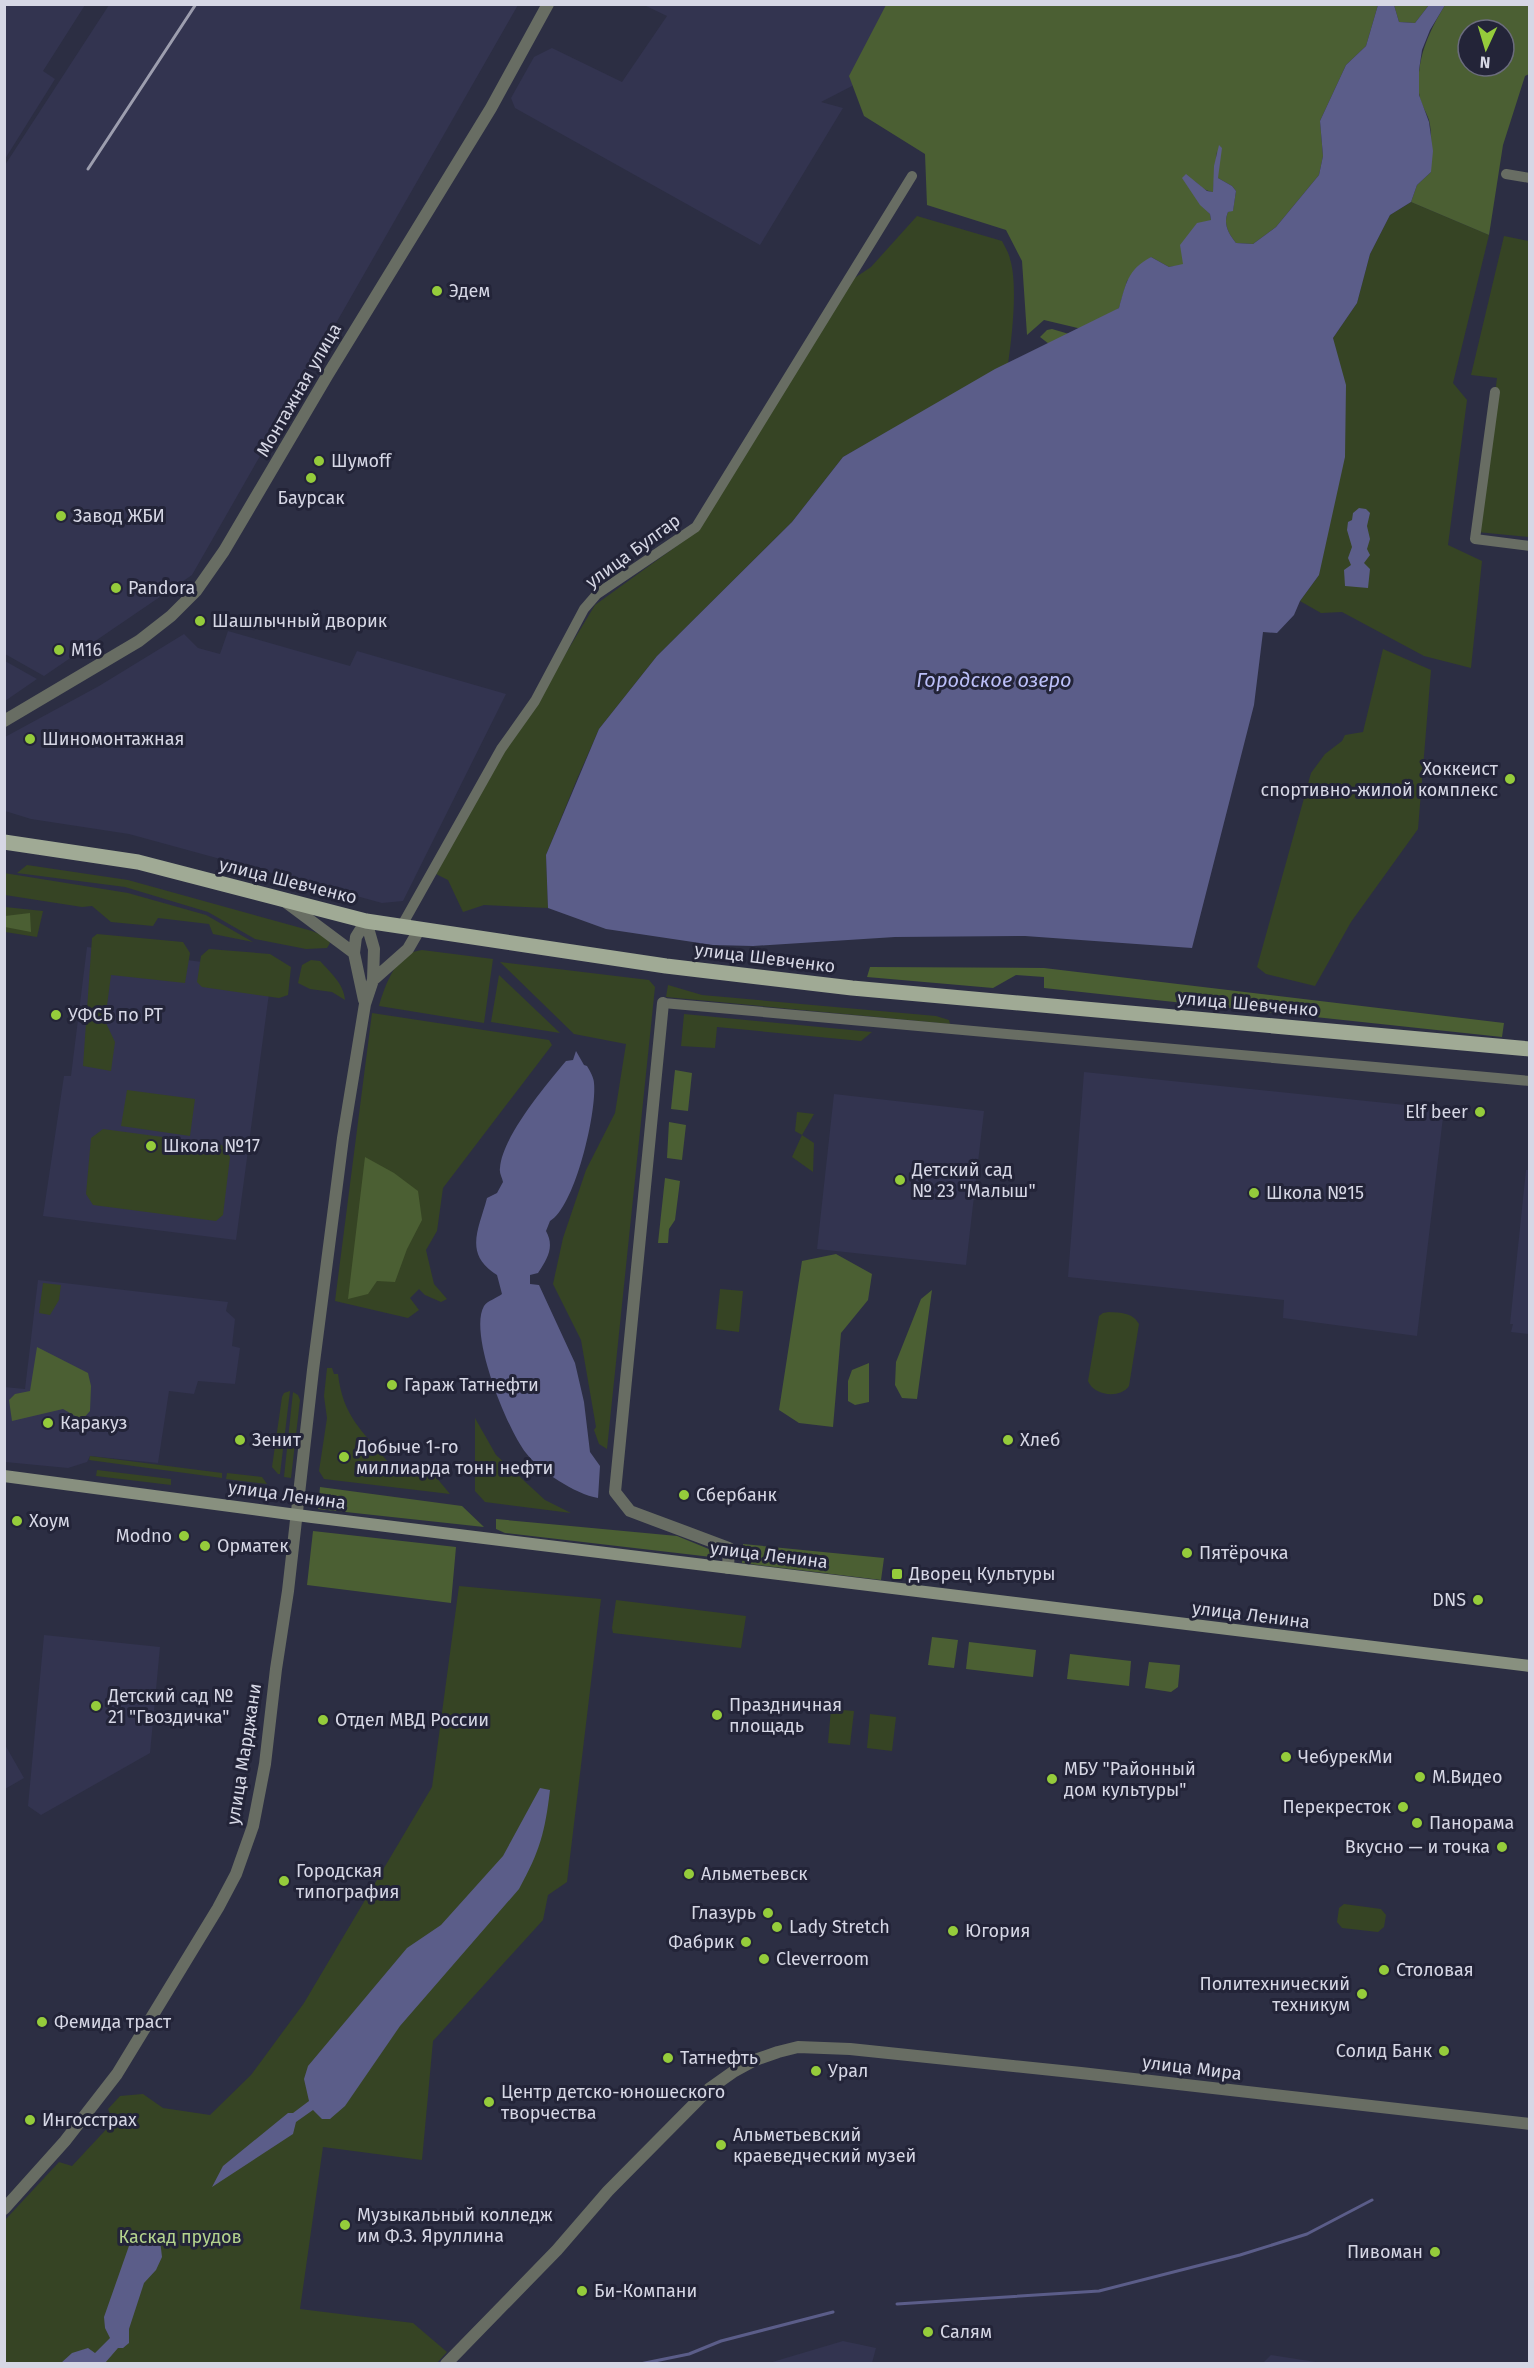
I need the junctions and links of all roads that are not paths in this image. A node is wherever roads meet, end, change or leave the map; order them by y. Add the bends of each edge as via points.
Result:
1 (548, 4) edge
2 (1506, 174) dead end
3 (912, 176) dead end
4 (1530, 178) edge
5 (1495, 392) dead end
6 (1530, 546) edge
7 (4, 721) edge
8 (4, 842) edge
9 (284, 900) junction
10 (366, 921) junction
11 (401, 927) junction
12 (419, 930) junction
13 (354, 952) junction
14 (373, 980) junction
15 (663, 1003) joint
16 (365, 1004) junction
17 (1530, 1049) edge
18 (1530, 1081) edge
19 (4, 1476) edge
20 (296, 1515) junction
21 (728, 1568) junction
22 (1530, 1666) edge
23 (1530, 2124) edge
24 (4, 2209) edge
25 (446, 2364) edge

1 - 7 street, Монтажная улица via 491,108 224,551 196,591 139,641
2 - 4 street
3 - 11 street, улица Булгар via 696,527 597,594 584,609 535,701 501,749
5 - 6 street via 1475,539
8 - 9 main road, улица Шевченко via 138,862
9 - 10 main road, улица Шевченко
9 - 13 street
10 - 11 main road, улица Шевченко
10 - 13 street via 356,937
10 - 14 street via 374,949
11 - 12 main road, улица Шевченко
12 - 14 street via 408,949
12 - 17 main road, улица Шевченко via 852,988
13 - 16 street
14 - 16 street
15 - 18 street
15 - 21 street via 615,1492 630,1511 729,1548
16 - 20 street, улица Марджани via 343,1138
19 - 20 main road, улица Ленина
20 - 21 main road, улица Ленина
20 - 24 street, улица Марджани via 265,1764 254,1826 236,1874 117,2074 73,2133
21 - 22 main road, улица Ленина
23 - 25 street, улица Мира via 850,2049 798,2048 778,2052 755,2060 709,2089

